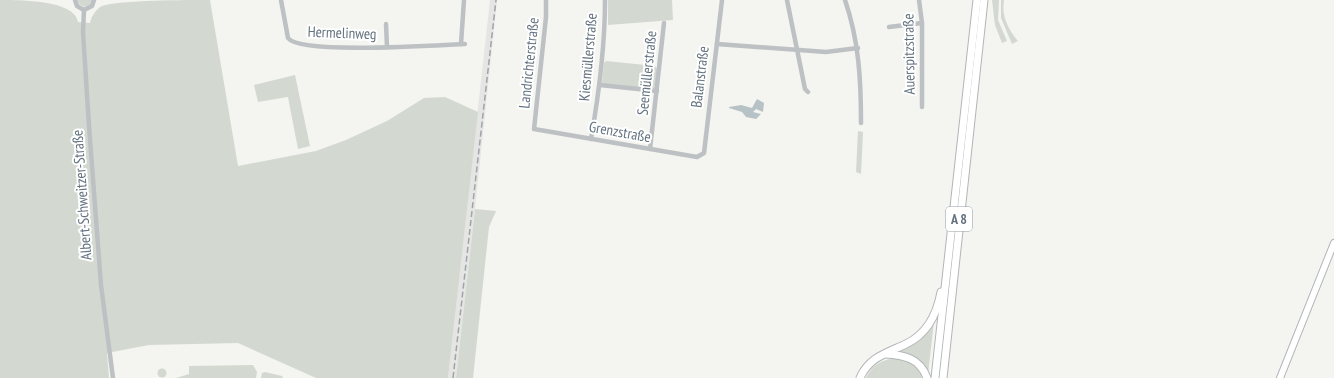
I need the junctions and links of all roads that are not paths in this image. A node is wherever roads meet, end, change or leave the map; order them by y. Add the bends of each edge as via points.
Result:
1 (75, 0) edge
2 (94, 0) edge
3 (281, 0) edge
4 (464, 0) edge
5 (546, 0) edge
6 (604, 0) edge
7 (722, 0) edge
8 (787, 0) edge
9 (845, 0) edge
10 (919, 0) edge
11 (977, 0) edge
12 (984, 0) edge
13 (84, 10) junction
14 (664, 23) dead end
15 (922, 23) junction
16 (386, 24) dead end
17 (889, 27) dead end
18 (717, 44) junction
19 (387, 47) junction
20 (858, 48) junction
21 (798, 50) junction
22 (600, 85) junction
23 (657, 91) junction
24 (808, 92) dead end
25 (922, 107) dead end
26 (861, 123) dead end
27 (534, 129) joint
28 (591, 139) junction
29 (650, 149) junction
30 (702, 156) joint
31 (1334, 243) edge
32 (947, 277) junction
33 (883, 354) junction
34 (113, 378) edge
35 (860, 378) edge
36 (927, 378) edge
37 (935, 378) edge
38 (942, 378) edge
39 (1280, 378) edge

1 - 13 street via 77,6
2 - 13 street via 92,6
3 - 19 street, Hermelinweg via 288,36 293,42 327,48
4 - 19 street, Hermelinweg via 463,44
5 - 27 street, Landrichterstraße
6 - 22 street, Kiesmüllerstraße
7 - 18 street, Balanstraße
8 - 21 street
9 - 20 street
10 - 15 street, Auerspitzstraße
11 - 32 highway, A 8
12 - 38 highway, A 8
13 - 34 street, Albert-Schweitzer-Straße via 88,126 101,285
14 - 23 street, Seemüllerstraße
15 - 17 street
15 - 25 street, Auerspitzstraße
16 - 19 street, Hermelinweg
18 - 21 street
18 - 30 street, Balanstraße
20 - 21 street via 826,52
20 - 26 street
21 - 24 street via 805,89
22 - 23 street
22 - 28 street, Kiesmüllerstraße
23 - 29 street, Seemüllerstraße
27 - 28 street, Grenzstraße
28 - 29 street, Grenzstraße
29 - 30 street, Grenzstraße
31 - 39 main road
32 - 33 highway via 942,283 935,313 924,331 910,342
32 - 37 highway, A 8
33 - 35 highway via 869,363
33 - 36 highway via 902,355 912,359 921,366

